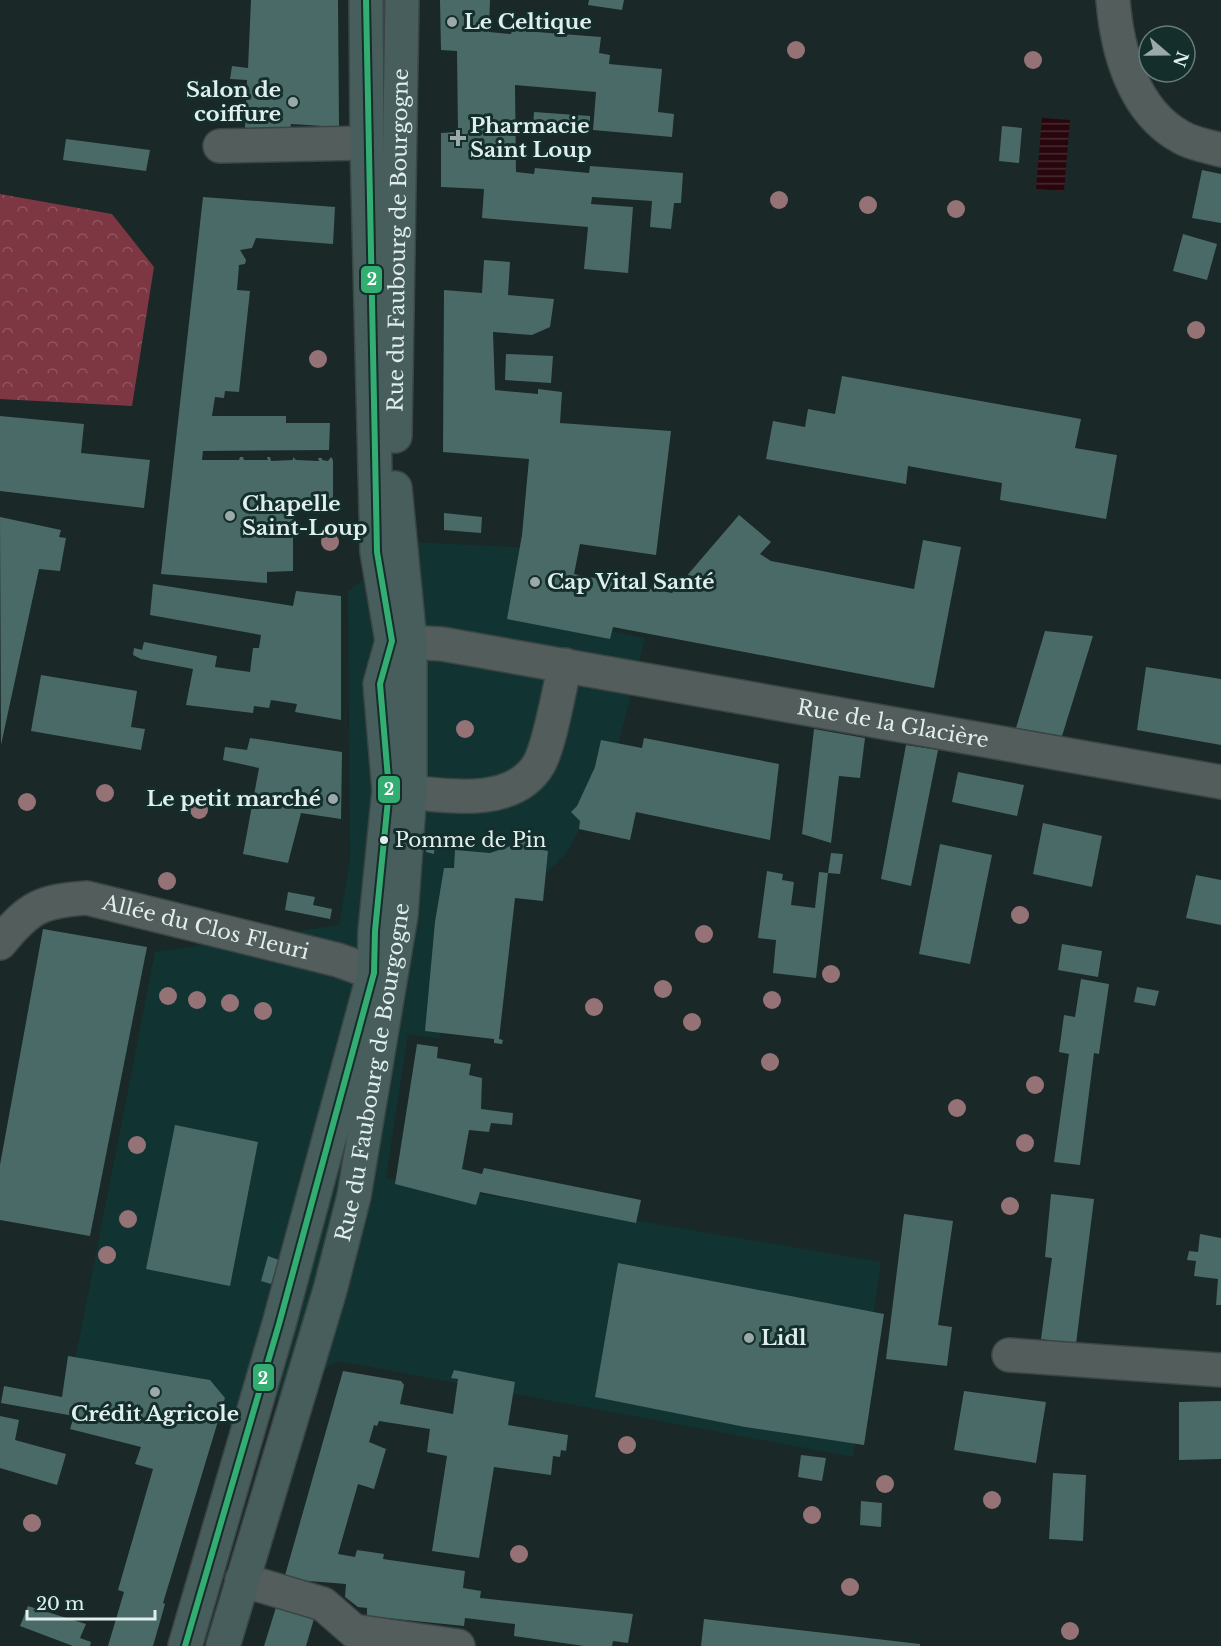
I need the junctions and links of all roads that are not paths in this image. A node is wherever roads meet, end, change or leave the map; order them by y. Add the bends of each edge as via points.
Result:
1 (366, 0) edge
2 (387, 0) edge
3 (402, 0) edge
4 (1113, 0) edge
5 (367, 143) junction
6 (220, 146) dead end
7 (1221, 150) edge
8 (395, 480) junction
9 (401, 641) junction
10 (565, 665) junction
11 (1221, 783) edge
12 (400, 791) junction
13 (0, 943) edge
14 (374, 973) junction
15 (384, 1024) junction
16 (1009, 1355) dead end
17 (1221, 1370) edge
18 (242, 1580) junction
19 (185, 1646) edge
20 (223, 1646) edge
21 (458, 1646) edge

1 - 5 main road, Rue du Faubourg de Bourgogne
2 - 8 main road, Rue du Faubourg de Bourgogne via 388,363
3 - 8 main road, Rue du Faubourg de Bourgogne
4 - 7 street via 1115,33 1129,75 1150,113 1181,137
5 - 6 street
5 - 9 main road, Rue du Faubourg de Bourgogne via 377,552
8 - 9 main road, Rue du Faubourg de Bourgogne
9 - 10 street, Rue de la Glacière
9 - 12 main road, Rue du Faubourg de Bourgogne via 380,684
10 - 11 street, Rue de la Glacière
10 - 12 street via 540,763 514,789 496,795
12 - 14 main road, Rue du Faubourg de Bourgogne via 375,931
12 - 15 main road, Rue du Faubourg de Bourgogne via 401,915
13 - 14 street, Allée du Clos Fleuri via 24,914 56,900 87,898 338,960
14 - 15 street
14 - 19 main road, Rue du Faubourg de Bourgogne via 279,1324
15 - 18 main road, Rue du Faubourg de Bourgogne via 354,1196 336,1269
16 - 17 street
18 - 20 main road, Rue du Faubourg de Bourgogne
18 - 21 street via 323,1604 354,1631

